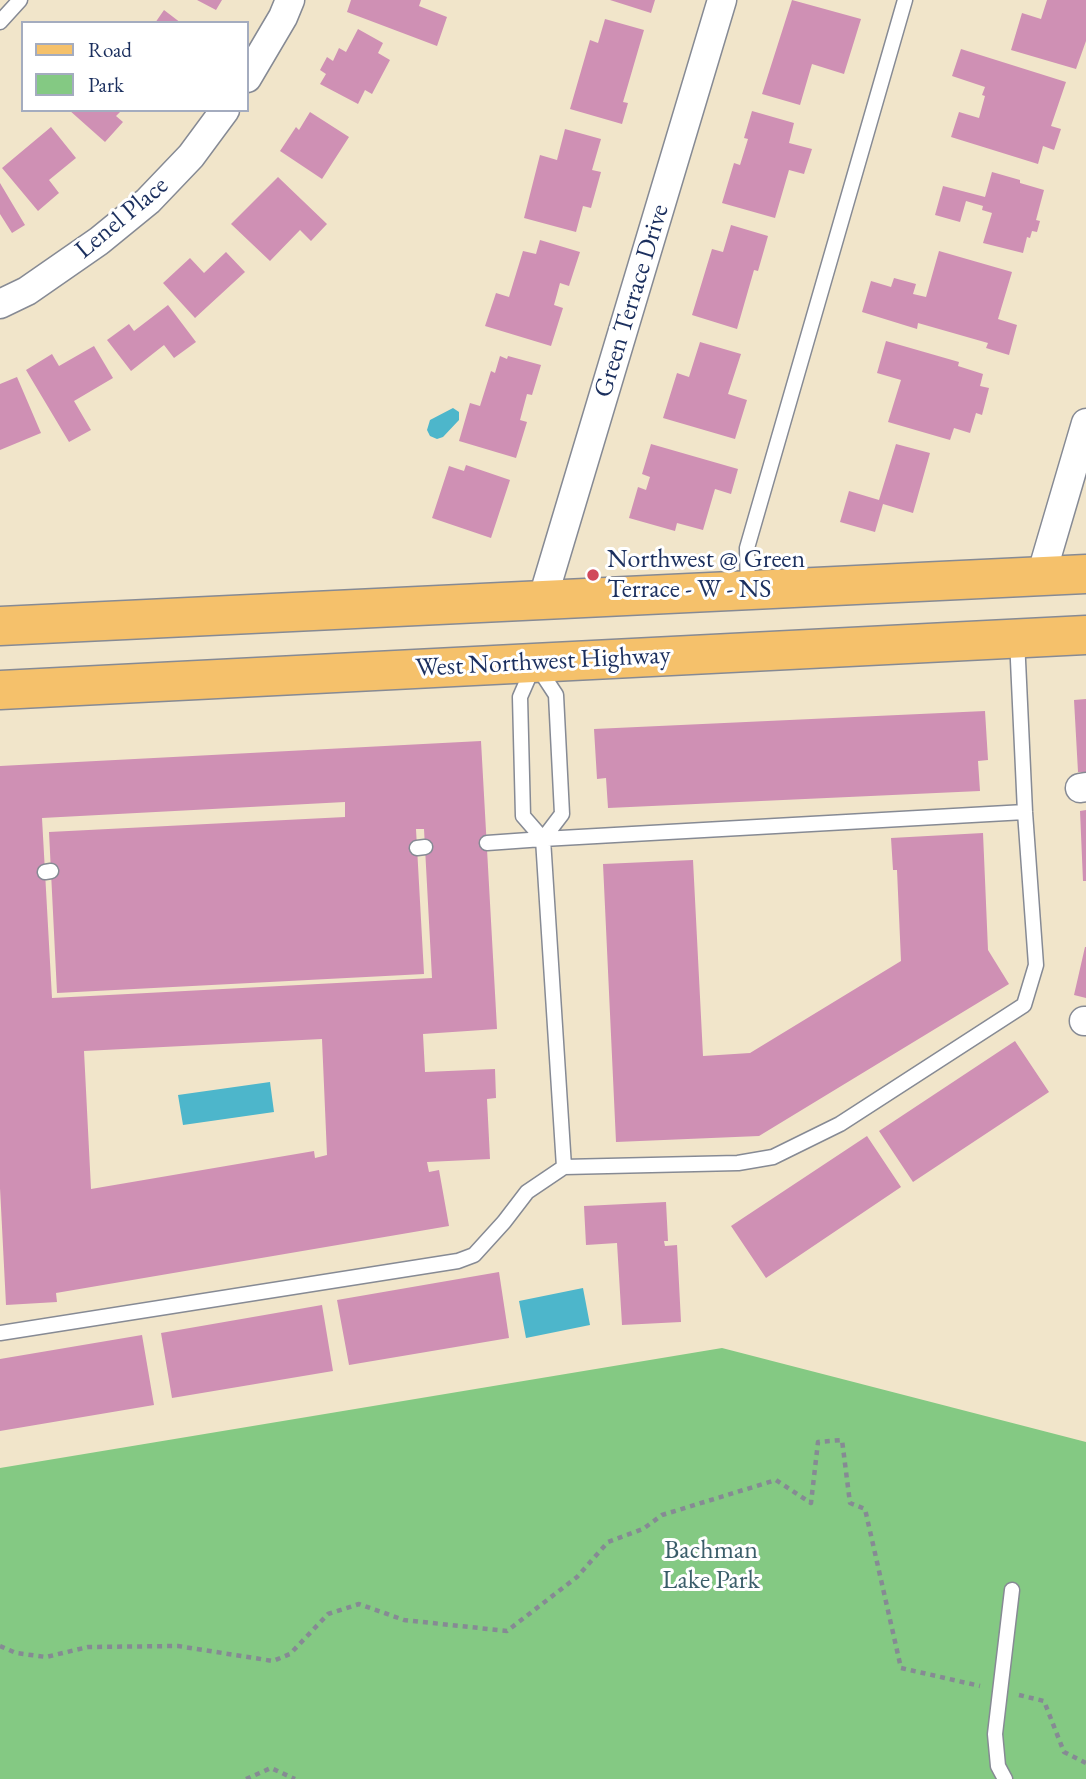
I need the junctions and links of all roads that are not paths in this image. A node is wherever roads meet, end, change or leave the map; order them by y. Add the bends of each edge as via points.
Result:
1 (20, 0) edge
2 (290, 0) edge
3 (722, 0) edge
4 (905, 0) edge
5 (0, 22) edge
6 (248, 76) edge
7 (224, 112) edge
8 (0, 304) edge
9 (1086, 423) edge
10 (1086, 574) edge
11 (1041, 576) junction
12 (748, 591) junction
13 (542, 601) junction
14 (0, 626) edge
15 (1086, 635) edge
16 (1030, 638) junction
17 (535, 662) junction
18 (0, 690) edge
19 (1025, 812) junction
20 (544, 839) junction
21 (487, 844) dead end
22 (564, 1167) junction
23 (0, 1333) edge
24 (1012, 1590) dead end
25 (1005, 1779) edge

1 - 5 lane
2 - 6 street
3 - 13 street, Green Terrace Drive
4 - 12 lane via 747,548
7 - 8 street, Lenel Place via 191,156 148,201 48,277
9 - 11 street
10 - 11 main road
11 - 12 main road
11 - 16 main road
12 - 13 main road
13 - 14 main road
13 - 17 main road
15 - 16 main road, West Northwest Highway
16 - 17 main road, West Northwest Highway
16 - 19 lane
17 - 18 main road, West Northwest Highway
17 - 20 lane via 520,697 523,816
17 - 20 lane via 556,695 557,708 562,814
19 - 20 lane
19 - 22 lane via 1036,965 1024,1005 840,1124 773,1157 738,1163
20 - 21 lane
20 - 22 lane
22 - 23 lane via 527,1192 474,1255 458,1261
24 - 25 lane via 995,1734

